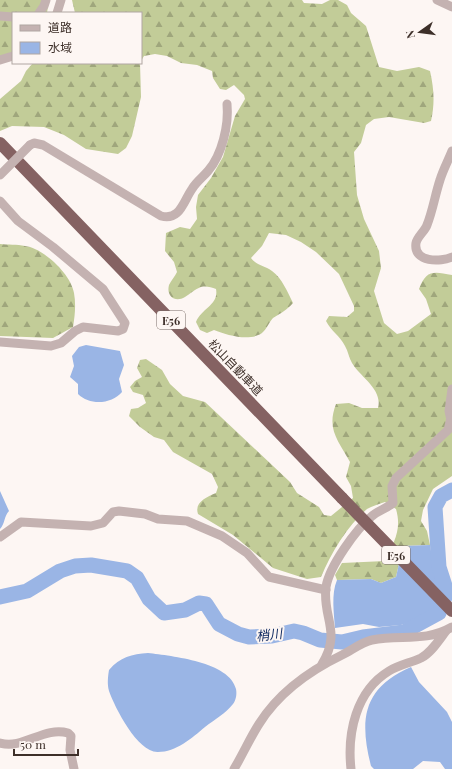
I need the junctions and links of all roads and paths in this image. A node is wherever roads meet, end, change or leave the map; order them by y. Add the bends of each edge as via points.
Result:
1 (46, 0) edge
2 (61, 0) edge
3 (437, 0) edge
4 (452, 7) edge
5 (40, 12) edge
6 (57, 12) edge
7 (0, 16) edge
8 (12, 17) edge
9 (12, 56) edge
10 (0, 60) edge
11 (227, 104) dead end
12 (0, 143) edge
13 (452, 151) edge
14 (0, 175) edge
15 (0, 201) edge
16 (452, 257) edge
17 (0, 342) edge
18 (452, 389) edge
19 (451, 417) edge
20 (0, 537) edge
21 (326, 590) junction
22 (452, 611) edge
23 (449, 628) edge
24 (322, 664) junction
25 (0, 743) edge
26 (74, 769) edge
27 (234, 769) edge
28 (351, 769) edge

1 - 5 street
2 - 6 street
3 - 4 street
7 - 8 street
9 - 10 street
11 - 14 street, bridge via 221,148 214,163 193,187 179,213 170,217 161,216 43,145 30,145
12 - 22 highway, 松山自動車道 / E56, bridge
13 - 16 street via 440,178 427,225 416,243 420,255 430,260 436,262
15 - 17 street via 18,221 103,289 125,323 123,329 118,331 83,327 61,343 51,346
18 - 19 street via 448,410
19 - 21 street via 448,430 396,478 392,486 392,503 387,509 372,516 333,565
20 - 21 street via 21,522 91,526 103,523 113,512 145,514 158,519 187,521 222,536 247,553 269,577
21 - 24 street via 332,639 329,653
23 - 24 street via 414,639 401,637 372,640
23 - 28 street via 425,655 388,671 373,685 355,716 350,748
24 - 27 street via 289,688 268,711
25 - 26 street via 12,745 45,734 68,733 71,736 70,750

